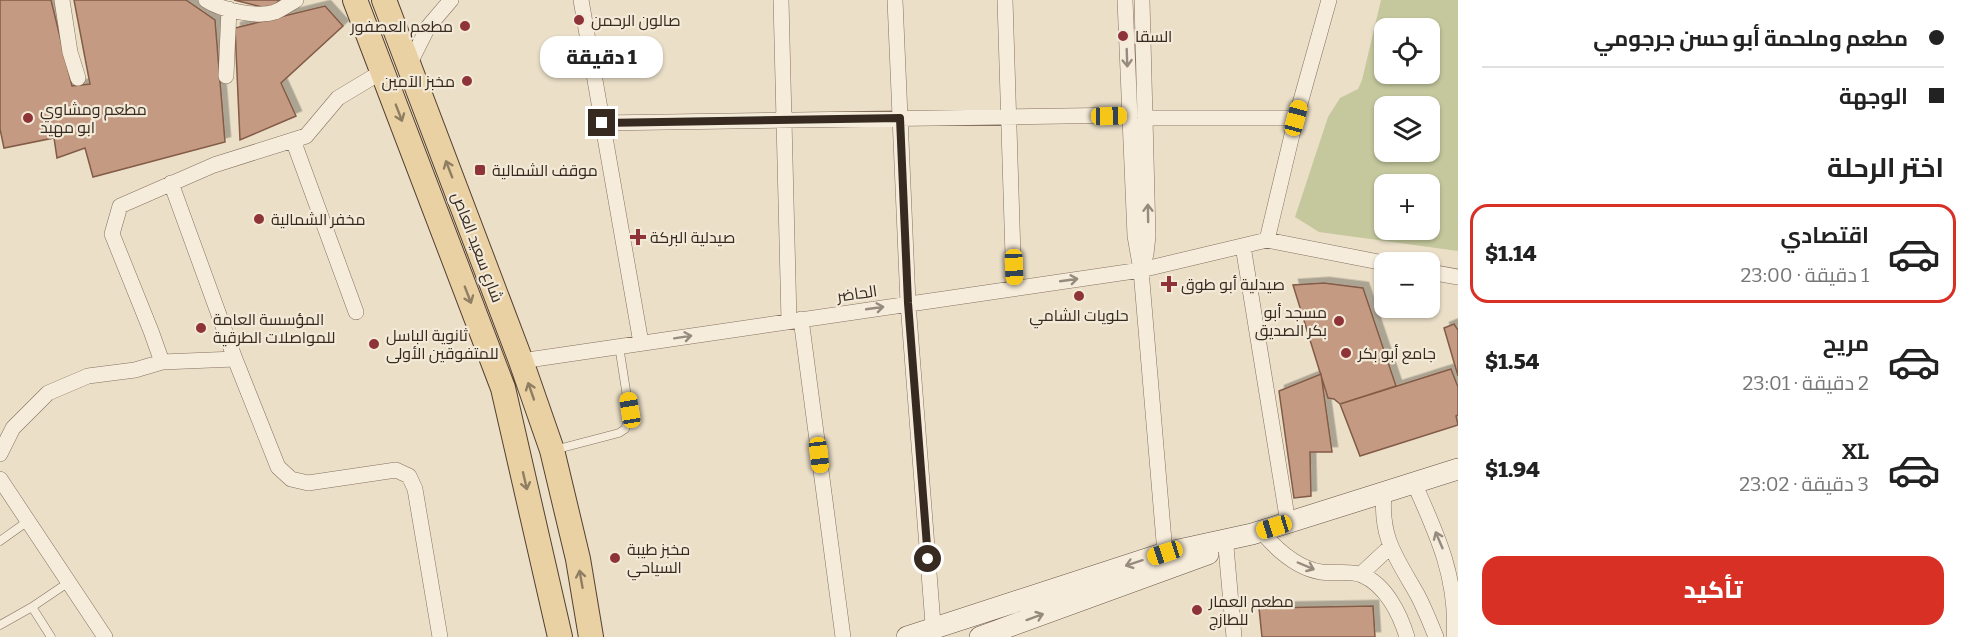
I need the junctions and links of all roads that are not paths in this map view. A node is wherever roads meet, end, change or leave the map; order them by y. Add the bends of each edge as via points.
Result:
1 (62, 0) edge
2 (206, 0) edge
3 (296, 0) edge
4 (354, 0) edge
5 (384, 0) edge
6 (451, 0) edge
7 (581, 0) edge
8 (781, 0) edge
9 (895, 0) edge
10 (1005, 0) edge
11 (1125, 0) edge
12 (1142, 0) edge
13 (1329, 0) edge
14 (229, 9) junction
15 (409, 65) junction
16 (383, 71) junction
17 (226, 76) dead end
18 (78, 78) dead end
19 (1129, 115) junction
20 (1009, 117) junction
21 (900, 118) junction
22 (1146, 118) junction
23 (1296, 118) junction
24 (784, 120) junction
25 (602, 123) junction
26 (293, 140) junction
27 (171, 183) junction
28 (1267, 240) junction
29 (1243, 246) junction
30 (1374, 261) edge
31 (1141, 270) junction
32 (1440, 274) edge
33 (1458, 277) edge
34 (1014, 288) junction
35 (908, 303) junction
36 (356, 312) dead end
37 (795, 320) junction
38 (641, 343) junction
39 (619, 346) junction
40 (236, 359) junction
41 (521, 361) junction
42 (162, 363) junction
43 (552, 450) junction
44 (0, 454) edge
45 (1458, 469) edge
46 (0, 479) edge
47 (1414, 483) junction
48 (1384, 493) junction
49 (28, 521) junction
50 (1288, 523) junction
51 (1256, 533) junction
52 (0, 541) edge
53 (1226, 548) junction
54 (1390, 548) junction
55 (1165, 553) junction
56 (1361, 574) junction
57 (69, 582) junction
58 (32, 607) junction
59 (0, 625) edge
60 (934, 633) edge
61 (51, 637) edge
62 (105, 637) edge
63 (440, 637) edge
64 (560, 637) edge
65 (591, 637) edge
66 (843, 637) edge
67 (908, 637) edge
68 (980, 637) edge
69 (1234, 637) edge
70 (1407, 637) edge
71 (1436, 637) edge
72 (1454, 637) edge

1 - 18 street
2 - 14 street
3 - 14 street via 273,12 249,14
4 - 16 main road
5 - 15 main road, شارع سعيد العاص
6 - 15 street via 428,27
7 - 25 street
8 - 24 street
9 - 21 street
10 - 20 street
11 -> 19 street
12 - 22 street
13 - 23 street
14 - 17 street
41 -> 15 main road, شارع سعيد العاص
16 - 26 street via 338,98 306,136
16 -> 64 main road via 503,388
19 - 20 street
19 - 31 street via 1135,236
20 - 21 street
20 - 34 street
21 - 24 street
21 - 35 street
22 - 23 street
31 -> 22 street via 1148,236
23 - 28 street
24 - 25 street
24 - 37 street
25 - 38 street
26 - 27 street via 213,165
26 - 36 street
27 - 40 street
27 - 42 street via 120,206 112,234
28 - 29 street, الحاضر
28 - 30 street
29 - 31 street, الحاضر
29 - 50 street
34 -> 31 street, الحاضر
31 - 55 street
32 - 33 street
34 - 35 street, الحاضر
37 -> 35 street, الحاضر
35 - 60 street
38 -> 37 street, الحاضر
37 - 66 street
38 - 39 street, الحاضر
39 - 41 street, الحاضر
39 - 43 lane via 630,417 625,429
40 - 42 street
40 - 63 street via 278,467 291,479 308,483 396,470 409,476 415,489
43 -> 41 main road, شارع سعيد العاص
42 - 44 street via 88,376 48,393 14,428
65 -> 43 main road, شارع سعيد العاص via 578,559
45 - 47 main road
46 - 49 street
47 - 48 main road
72 -> 47 street via 1457,618 1453,576
48 - 50 main road
48 - 54 street via 1383,520
49 - 52 lane
49 - 57 street
50 - 51 main road
51 - 53 main road
51 - 55 main road
51 -> 56 street via 1303,566 1320,572
68 -> 53 main road
53 - 69 street
54 - 56 street
54 - 71 street via 1418,595
55 -> 60 main road
56 - 70 street via 1378,585 1392,604
57 - 58 lane
57 - 62 street
58 - 59 lane
58 - 61 lane
60 - 67 main road

